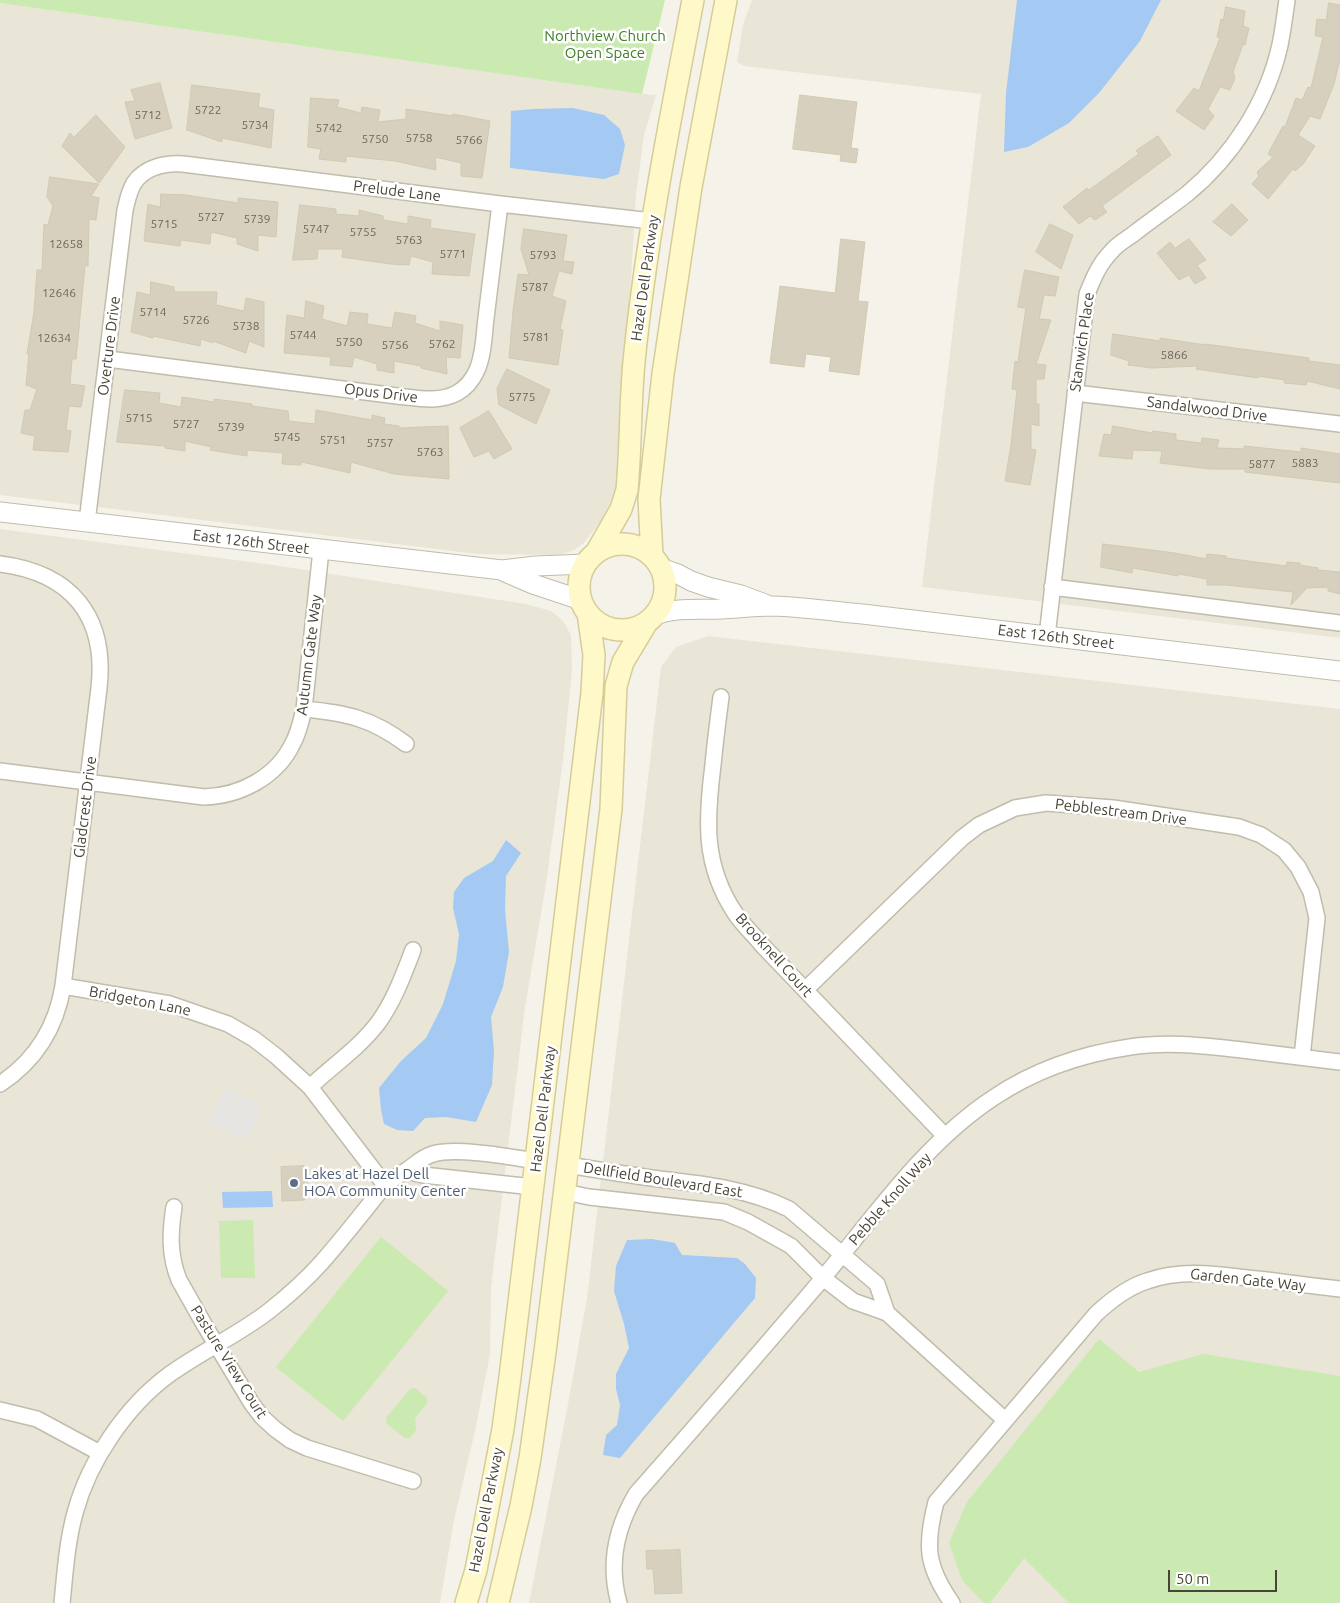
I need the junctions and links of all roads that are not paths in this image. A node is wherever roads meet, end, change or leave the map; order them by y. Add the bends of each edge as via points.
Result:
1 (693, 0) edge
2 (726, 0) edge
3 (1287, 0) edge
4 (143, 174) joint
5 (500, 204) junction
6 (652, 221) junction
7 (108, 359) junction
8 (1075, 393) junction
9 (1340, 424) edge
10 (0, 512) edge
11 (86, 522) junction
12 (321, 550) junction
13 (591, 558) junction
14 (656, 562) junction
15 (0, 564) edge
16 (502, 570) junction
17 (1052, 587) junction
18 (584, 606) junction
19 (771, 606) junction
20 (650, 619) junction
21 (1340, 623) edge
22 (1046, 636) junction
23 (1340, 671) edge
24 (721, 697) dead end
25 (304, 709) junction
26 (406, 744) dead end
27 (0, 771) edge
28 (87, 782) junction
29 (413, 950) dead end
30 (63, 986) junction
31 (805, 990) junction
32 (1302, 1057) junction
33 (1340, 1062) edge
34 (0, 1084) edge
35 (310, 1087) junction
36 (946, 1136) junction
37 (536, 1161) junction
38 (568, 1165) junction
39 (406, 1171) junction
40 (385, 1186) junction
41 (533, 1187) junction
42 (565, 1192) junction
43 (174, 1207) dead end
44 (843, 1255) junction
45 (823, 1278) junction
46 (1340, 1289) edge
47 (887, 1313) junction
48 (216, 1345) junction
49 (0, 1410) edge
50 (1005, 1420) junction
51 (100, 1453) junction
52 (413, 1481) dead end
53 (62, 1603) edge
54 (466, 1603) edge
55 (498, 1603) edge
56 (619, 1603) edge
57 (952, 1603) edge

1 - 6 main road, Hazel Dell Parkway
2 - 14 main road, Hazel Dell Parkway via 689,196 663,374 649,500
3 - 8 street, Stanwich Place via 1274,66 1257,107 1241,134 1207,176 1187,194 1112,250 1093,278 1087,294
4 - 5 street, Prelude Lane via 155,167 183,164
4 - 7 street, Overture Drive via 134,184 125,210
5 - 6 street, Prelude Lane
5 - 7 street, Opus Drive via 479,365 464,388 447,397 398,396
6 - 13 main road, Hazel Dell Parkway via 634,363 627,490 620,509
7 - 11 street, Overture Drive
8 - 9 street, Sandalwood Drive
8 - 17 street, Stanwich Place
10 - 11 street, East 126th Street
11 - 12 street, East 126th Street
12 - 16 street, East 126th Street
12 - 25 street, Autumn Gate Way
13 - 14 main road via 609,546 625,544 639,548
13 - 16 street, East 126th Street
13 - 18 main road via 580,577
14 - 19 street, East 126th Street via 703,585
14 - 20 main road via 664,582 664,596
15 - 28 street, Gladcrest Drive via 32,571 62,585 92,623 101,662
16 - 18 street, East 126th Street
17 - 21 street
17 - 22 street, Stanwich Place
18 - 20 main road via 600,624 615,629 632,629
18 - 37 main road, Hazel Dell Parkway via 594,655 594,678
19 - 20 street, East 126th Street via 678,609
19 - 22 street, East 126th Street
20 - 38 main road, Hazel Dell Parkway via 623,662 614,695 611,809
22 - 23 street, East 126th Street
24 - 31 street, Brooknell Court via 707,823 713,868 735,913
25 - 26 street via 348,714 389,730
25 - 28 street, Autumn Gate Way via 299,729 285,757 258,781 228,794 204,797
27 - 28 street, Autumn Gate Way
28 - 30 street, Gladcrest Drive
29 - 35 street via 392,1002 377,1024
30 - 34 street, Gladcrest Drive via 60,1005 37,1052
30 - 35 street, Bridgeton Lane via 170,1004 228,1024 254,1039
31 - 32 street, Pebblestream Drive via 979,825 1015,808 1046,803 1113,808 1239,827 1261,835 1284,850 1298,867 1311,892 1317,918
31 - 36 street, Brooknell Court
32 - 33 street, Pebble Knoll Way
32 - 36 street, Pebble Knoll Way via 1178,1044 1106,1051 1049,1068 1022,1080 966,1117
35 - 40 street, Bridgeton Lane
36 - 44 street, Pebble Knoll Way via 916,1166
37 - 39 street via 445,1152 422,1158
37 - 41 main road, Hazel Dell Parkway
38 - 42 main road, Hazel Dell Parkway
38 - 44 street, Dellfield Boulevard East via 718,1186 772,1200 789,1209
39 - 40 street
39 - 41 street
40 - 48 street via 301,1284 246,1328
41 - 54 main road, Hazel Dell Parkway via 503,1429 476,1570
42 - 45 street, Dellfield Boulevard East via 724,1212 791,1246
42 - 55 main road, Hazel Dell Parkway via 531,1449
43 - 48 street, Pasture View Court via 171,1242 174,1267
44 - 45 street, Pebble Knoll Way
44 - 47 street, Dellfield Boulevard East via 876,1284
45 - 47 street, Dellfield Boulevard East via 853,1302
45 - 56 street, Pebble Knoll Way via 636,1494 620,1527 614,1562
46 - 50 street, Garden Gate Way via 1210,1274 1180,1273 1148,1280 1110,1301 1096,1314
47 - 50 street, Dellfield Boulevard East
48 - 51 street via 155,1387 134,1408
48 - 52 street, Pasture View Court via 262,1417 290,1440 330,1456
49 - 51 street via 37,1419
50 - 57 street, Garden Gate Way via 936,1502 930,1527 929,1553 939,1583
51 - 53 street via 75,1512

